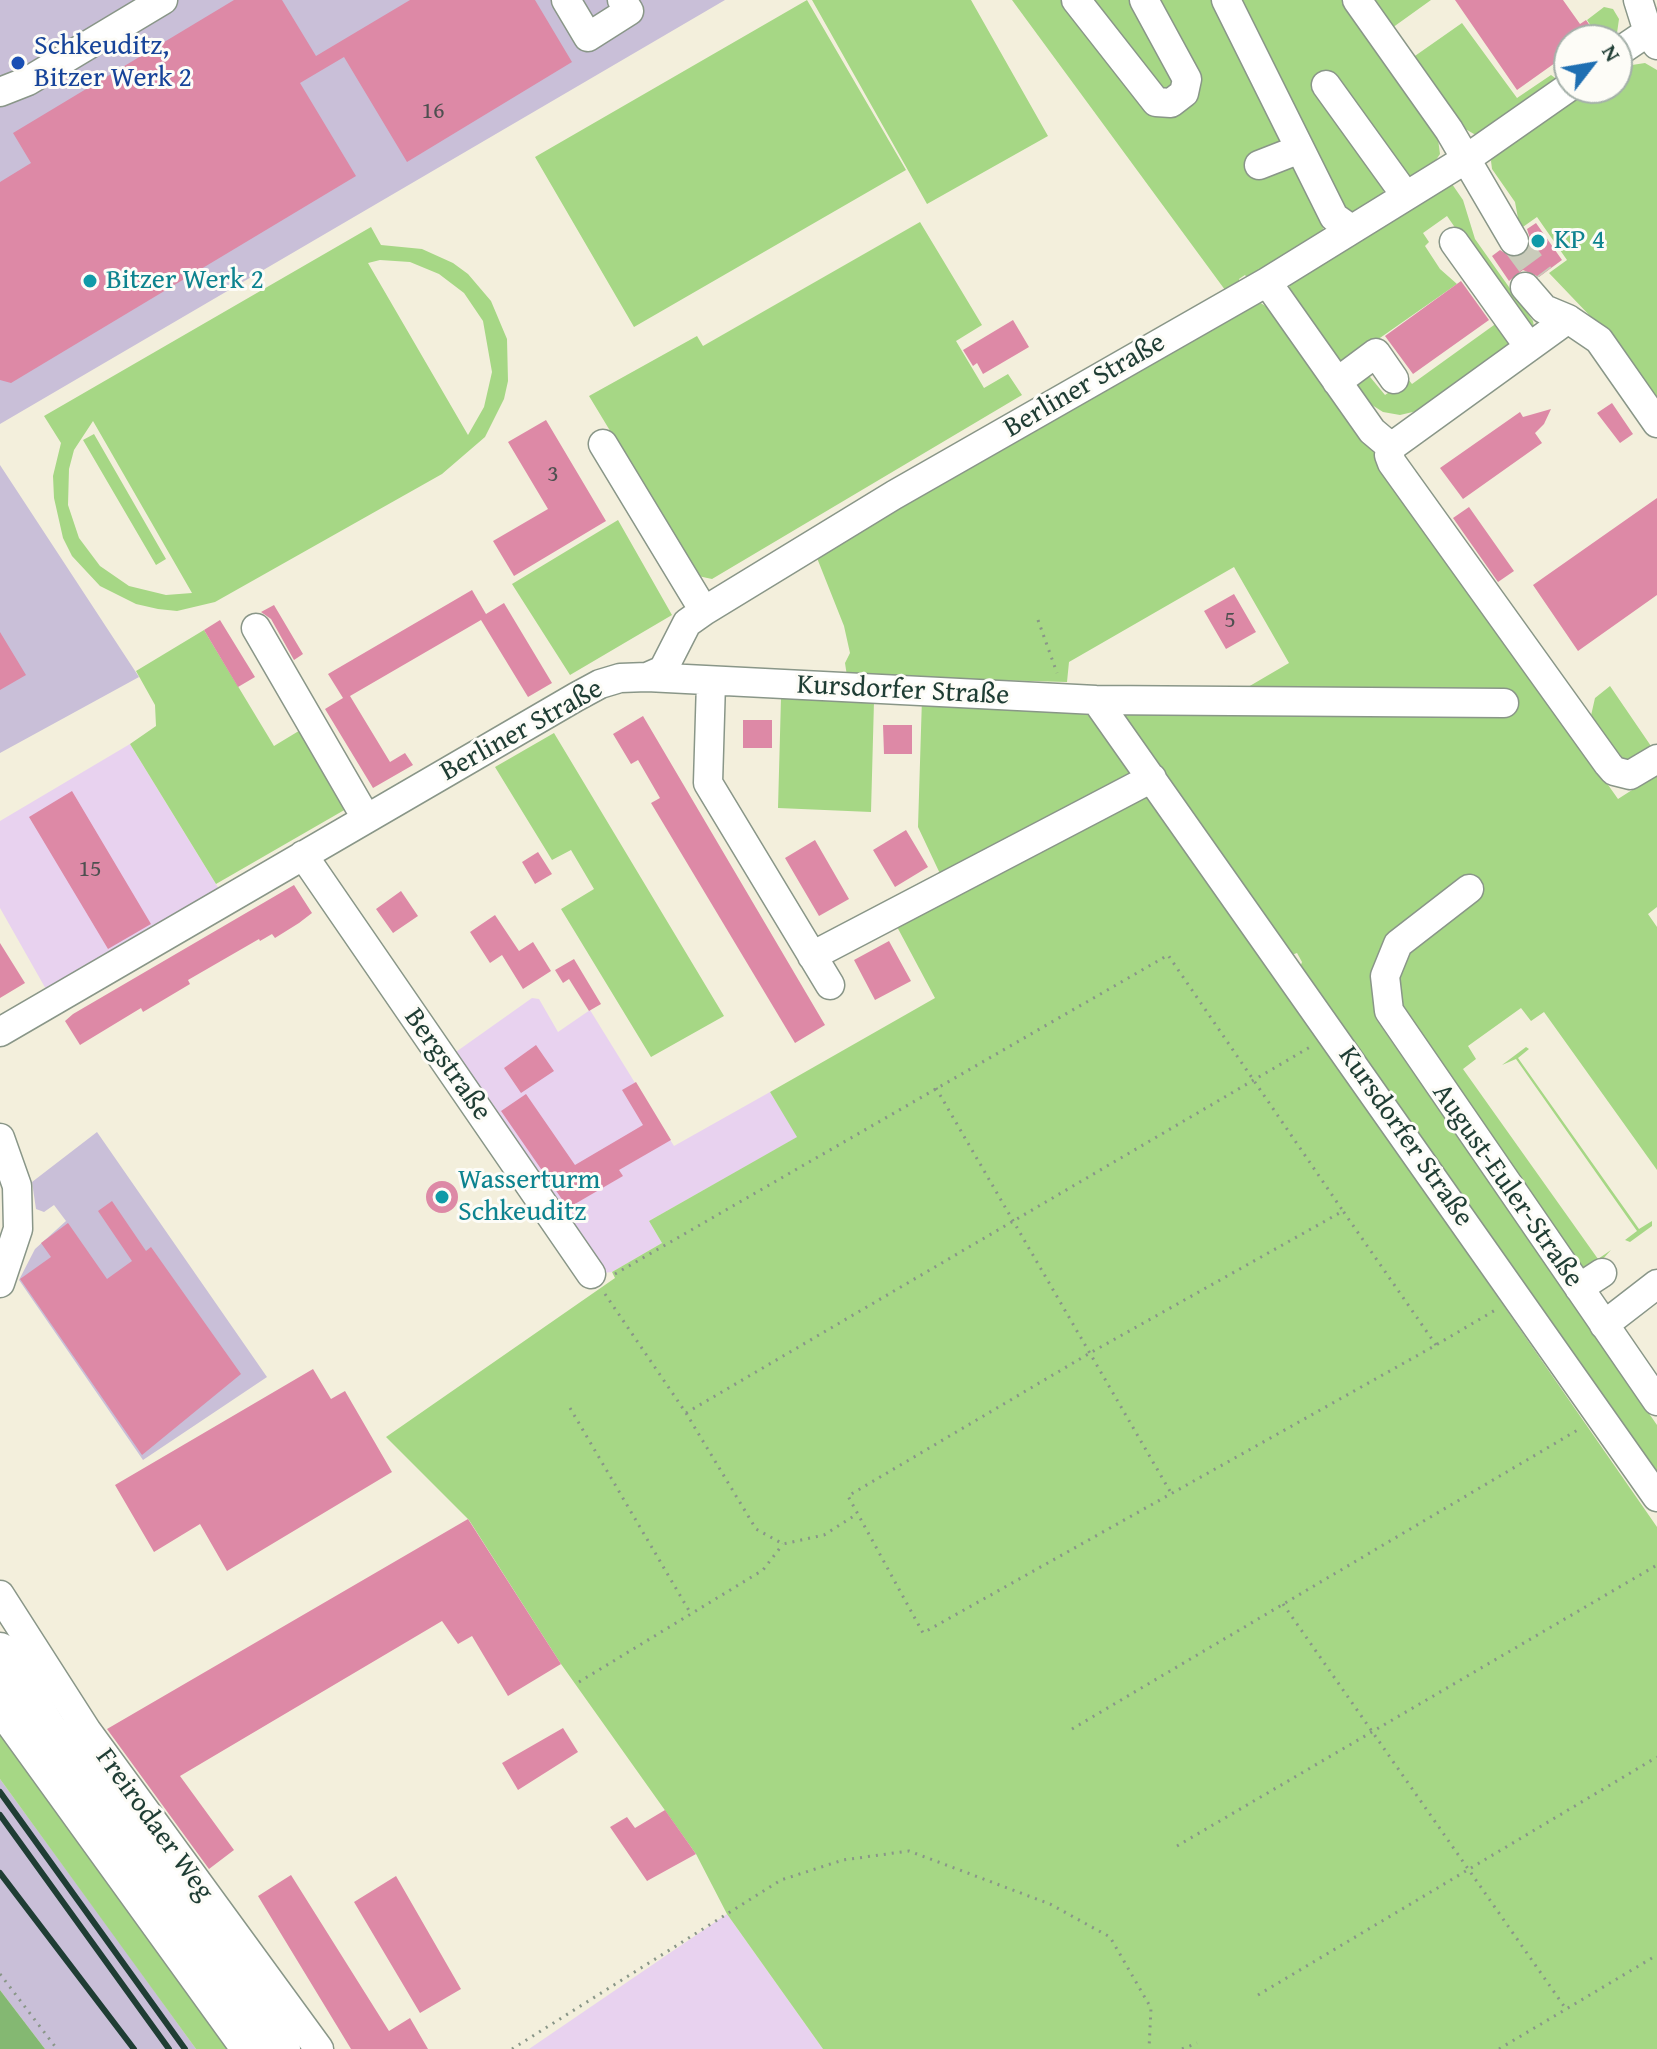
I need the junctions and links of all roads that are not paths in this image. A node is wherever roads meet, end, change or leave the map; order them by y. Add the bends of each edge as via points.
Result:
1 (163, 0) edge
2 (566, 0) edge
3 (622, 0) edge
4 (1076, 0) edge
5 (1144, 0) edge
6 (1226, 0) edge
7 (1357, 0) edge
8 (1638, 0) edge
9 (1652, 38) edge
10 (1633, 46) edge
11 (1326, 85) dead end
12 (0, 92) edge
13 (1553, 98) edge
14 (1300, 149) junction
15 (1466, 159) junction
16 (1259, 165) dead end
17 (1406, 196) junction
18 (1351, 229) junction
19 (1454, 242) dead end
20 (1507, 246) tunnel mouth
21 (1267, 282) junction
22 (1532, 282) tunnel mouth
23 (1568, 319) junction
24 (1529, 347) junction
25 (1394, 379) dead end
26 (1337, 382) junction
27 (1657, 423) edge
28 (603, 444) dead end
29 (1391, 447) junction
30 (704, 611) junction
31 (256, 628) dead end
32 (647, 677) junction
33 (711, 682) junction
34 (1096, 700) junction
35 (1504, 703) dead end
36 (1657, 759) edge
37 (1152, 778) junction
38 (366, 818) junction
39 (303, 855) junction
40 (1469, 889) dead end
41 (812, 956) junction
42 (830, 985) dead end
43 (0, 1032) edge
44 (0, 1138) edge
45 (591, 1274) road end
46 (0, 1283) edge
47 (1657, 1284) edge
48 (1604, 1325) junction
49 (1657, 1401) edge
50 (1657, 1497) edge
51 (0, 1595) edge
52 (0, 1651) edge
53 (0, 1703) edge
54 (250, 2049) edge
55 (282, 2049) edge
56 (319, 2049) edge

1 - 12 street via 28,81
2 - 3 street via 588,37 629,11
4 - 5 street via 1156,102 1171,103 1184,93 1187,79
6 - 14 street
7 - 15 street
8 - 9 street
9 - 10 street
11 - 17 street
13 - 15 street, Berliner Straße
14 - 16 street
14 - 18 street via 1334,217
15 - 17 street, Berliner Straße
15 - 20 street via 1481,221
17 - 18 street, Berliner Straße
18 - 21 street, Berliner Straße
19 - 24 street
21 - 26 street
21 - 30 street, Berliner Straße via 894,495
22 - 23 street
23 - 24 street
23 - 27 street via 1599,340
24 - 29 street
25 - 26 street via 1376,353
26 - 29 street via 1372,431
28 - 30 street
29 - 36 street via 1392,463 1608,764 1630,775
30 - 32 street, Berliner Straße via 687,623 663,670
31 - 38 street
32 - 33 street, Kursdorfer Straße
32 - 38 street, Berliner Straße via 600,684
33 - 34 street, Kursdorfer Straße
33 - 41 street via 708,783
34 - 35 street, Kursdorfer Straße
34 - 37 street, Kursdorfer Straße
37 - 41 street
37 - 50 street, Kursdorfer Straße
38 - 39 street, Berliner Straße
39 - 43 street, Berliner Straße
39 - 45 street, Bergstraße
40 - 48 street, August-Euler-Straße via 1398,944 1389,961 1385,994 1399,1030 1590,1281
41 - 42 street
44 - 46 street via 17,1186 18,1215
47 - 48 street
48 - 49 street, August-Euler-Straße
51 - 56 street, Freirodaer Weg via 87,1731
52 - 55 main road via 47,1727
53 - 54 main road

